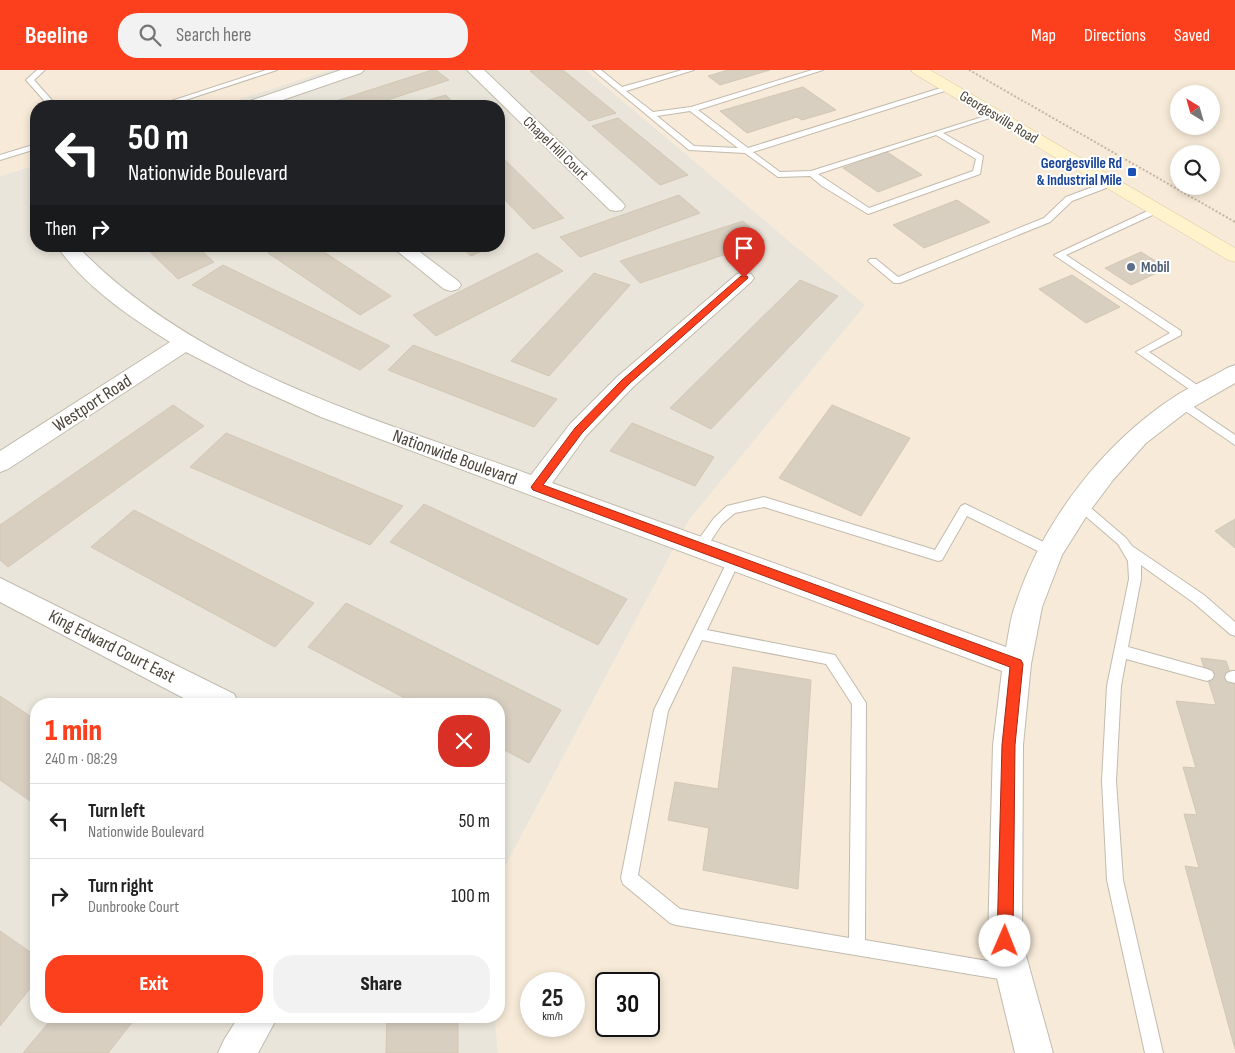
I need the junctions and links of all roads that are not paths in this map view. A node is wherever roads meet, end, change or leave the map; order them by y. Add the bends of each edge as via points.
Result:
1 (41, 70) edge
2 (273, 70) edge
3 (356, 70) edge
4 (475, 70) edge
5 (597, 70) edge
6 (690, 70) edge
7 (819, 70) edge
8 (919, 70) edge
9 (950, 88) junction
10 (621, 90) junction
11 (48, 100) edge
12 (179, 100) edge
13 (268, 100) edge
14 (692, 108) junction
15 (651, 115) junction
16 (995, 115) junction
17 (937, 132) junction
18 (30, 148) edge
19 (747, 151) junction
20 (0, 158) edge
21 (812, 173) junction
22 (1111, 183) junction
23 (616, 206) dead end
24 (1156, 210) junction
25 (71, 252) edge
26 (408, 252) edge
27 (1235, 256) edge
28 (873, 261) dead end
29 (744, 278) dead end
30 (451, 285) dead end
31 (184, 343) junction
32 (1235, 373) edge
33 (1191, 397) junction
34 (1235, 441) edge
35 (1, 461) edge
36 (536, 487) junction
37 (1080, 505) junction
38 (700, 547) junction
39 (1128, 549) junction
40 (1050, 551) junction
41 (734, 560) junction
42 (0, 589) edge
43 (1235, 630) edge
44 (698, 634) junction
45 (1120, 651) junction
46 (1017, 664) junction
47 (1206, 675) dead end
48 (212, 698) edge
49 (857, 947) junction
50 (1014, 974) junction
51 (256, 1023) edge
52 (237, 1053) edge
53 (1034, 1053) edge
54 (1154, 1053) edge

1 - 11 lane via 30,80
2 - 12 lane
3 - 13 street
4 - 23 street, Chapel Hill Court
5 - 10 lane
6 - 10 lane
7 - 14 lane
8 - 9 main road, Georgesville Road
9 - 16 main road, Georgesville Road
9 - 19 lane
10 - 15 lane
14 - 15 lane
14 - 19 lane
15 - 19 lane via 692,148
16 - 17 lane
16 - 22 main road, Georgesville Road
17 - 21 lane
17 - 21 lane via 980,158 976,172 868,210
18 - 20 lane
19 - 21 lane via 778,175
22 - 24 main road, Georgesville Road
22 - 28 lane via 1069,199 1047,220 897,280
24 - 27 main road, Georgesville Road
24 - 33 lane via 1059,255 1177,333 1141,352
25 - 31 street, Nationwide Boulevard via 109,289
26 - 30 street
29 - 36 street via 625,382 578,430
31 - 35 street, Westport Road
31 - 36 street, Nationwide Boulevard via 253,379 329,411
32 - 33 street
33 - 34 lane
33 - 37 street via 1138,437
36 - 38 street, Nationwide Boulevard
37 - 39 lane
37 - 40 street
38 - 40 lane via 718,521 731,510 764,502 938,556 965,509
38 - 41 street, Nationwide Boulevard
39 - 43 lane via 1199,599
39 - 45 lane via 1134,560 1135,579
40 - 46 street via 1028,607
41 - 44 lane
41 - 46 street, Nationwide Boulevard
42 - 48 street, King Edward Court East
44 - 49 lane via 830,659 859,703
44 - 49 lane via 661,710 629,878 676,917
45 - 47 lane
45 - 54 lane via 1114,686 1109,781 1115,880
46 - 50 street via 1008,745 1005,941
49 - 50 lane
50 - 53 street
51 - 52 street

